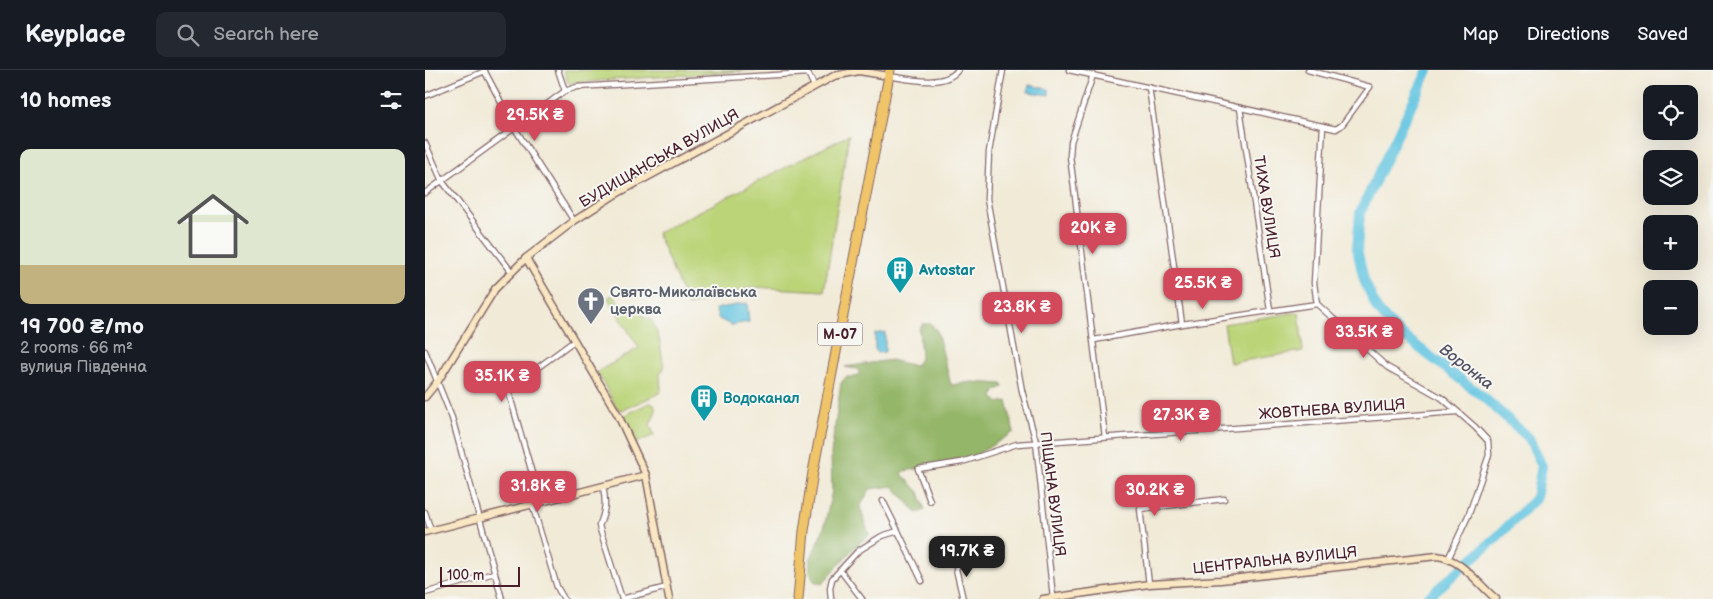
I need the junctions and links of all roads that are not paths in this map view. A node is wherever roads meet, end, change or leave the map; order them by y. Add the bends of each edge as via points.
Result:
1 (557, 70) edge
2 (958, 70) edge
3 (1003, 70) edge
4 (1069, 70) edge
5 (1308, 70) edge
6 (484, 71) edge
7 (890, 73) edge
8 (1093, 75) junction
9 (814, 86) junction
10 (1149, 87) junction
11 (565, 91) junction
12 (425, 96) edge
13 (1240, 108) junction
14 (1323, 126) junction
15 (514, 127) junction
16 (425, 143) edge
17 (442, 181) junction
18 (425, 194) edge
19 (574, 221) junction
20 (526, 258) junction
21 (511, 271) junction
22 (1317, 304) junction
23 (1270, 310) junction
24 (1182, 324) junction
25 (1094, 340) junction
26 (574, 341) junction
27 (425, 351) edge
28 (438, 381) junction
29 (425, 398) edge
30 (1456, 412) junction
31 (1105, 437) junction
32 (1036, 442) junction
33 (646, 476) junction
34 (603, 486) junction
35 (1224, 499) dead end
36 (540, 501) junction
37 (883, 501) dead end
38 (930, 501) dead end
39 (532, 504) junction
40 (425, 512) edge
41 (479, 518) junction
42 (898, 530) junction
43 (428, 531) edge
44 (962, 556) dead end
45 (1449, 557) junction
46 (841, 570) junction
47 (495, 573) junction
48 (922, 581) dead end
49 (1149, 584) junction
50 (667, 587) junction
51 (425, 593) edge
52 (1053, 597) junction
53 (502, 599) edge
54 (565, 599) edge
55 (669, 599) edge
56 (798, 599) edge
57 (831, 599) edge
58 (862, 599) edge
59 (963, 599) edge
60 (1043, 599) edge
61 (1496, 599) edge

1 - 11 street
2 - 7 street via 947,78 934,80
3 - 32 street, ПІЩАНА ВУЛИЦЯ via 989,152 987,198 1022,391
4 - 8 street
5 - 14 street via 1370,87 1342,125 1336,129
6 - 12 street
6 - 15 street
7 - 9 street, БУДИЩАНСЬКА ВУЛИЦЯ via 848,71
7 - 56 highway, М-07 via 803,531
8 - 10 street
8 - 25 street via 1071,142 1070,156
9 - 11 street via 809,73 577,87
9 - 19 street, БУДИЩАНСЬКА ВУЛИЦЯ via 616,194
10 - 13 street
10 - 24 street
11 - 15 street
13 - 14 street
13 - 23 street, ТИХА ВУЛИЦЯ
14 - 22 street via 1314,283
15 - 17 street
15 - 19 street
16 - 17 street
17 - 18 street
17 - 21 street
19 - 20 street, БУДИЩАНСЬКА ВУЛИЦЯ
20 - 21 street, БУДИЩАНСЬКА ВУЛИЦЯ
20 - 26 street
21 - 28 street, БУДИЩАНСЬКА ВУЛИЦЯ via 482,308
22 - 23 street
22 - 30 street via 1387,366 1427,388
23 - 24 street
24 - 25 street
25 - 31 street
26 - 33 street via 618,415
26 - 36 street via 510,388
27 - 28 street
28 - 29 street, БУДИЩАНСЬКА ВУЛИЦЯ
28 - 41 street via 461,448
30 - 31 street, ЖОВТНЕВА ВУЛИЦЯ
30 - 45 street via 1484,436 1489,448 1469,514
31 - 32 street, ЖОВТНЕВА ВУЛИЦЯ
32 - 38 street, ЖОВТНЕВА ВУЛИЦЯ via 1009,446 961,462 918,469
32 - 52 street, ПІЩАНА ВУЛИЦЯ
33 - 34 street
33 - 50 street
34 - 36 street
34 - 50 street via 605,507 599,526 623,599
35 - 49 street via 1140,509
36 - 39 street
37 - 42 street
39 - 41 street
39 - 54 street via 555,579
40 - 43 street
41 - 43 street
41 - 47 street
42 - 46 street via 868,544
42 - 48 street
44 - 59 street via 956,569
45 - 49 street, ЦЕНТРАЛЬНА ВУЛИЦЯ via 1412,557 1221,580
45 - 61 street
46 - 57 street via 832,579
46 - 58 street
47 - 51 street
47 - 53 street
49 - 52 street, ЦЕНТРАЛЬНА ВУЛИЦЯ
50 - 55 street
52 - 60 street, ЦЕНТРАЛЬНА ВУЛИЦЯ

